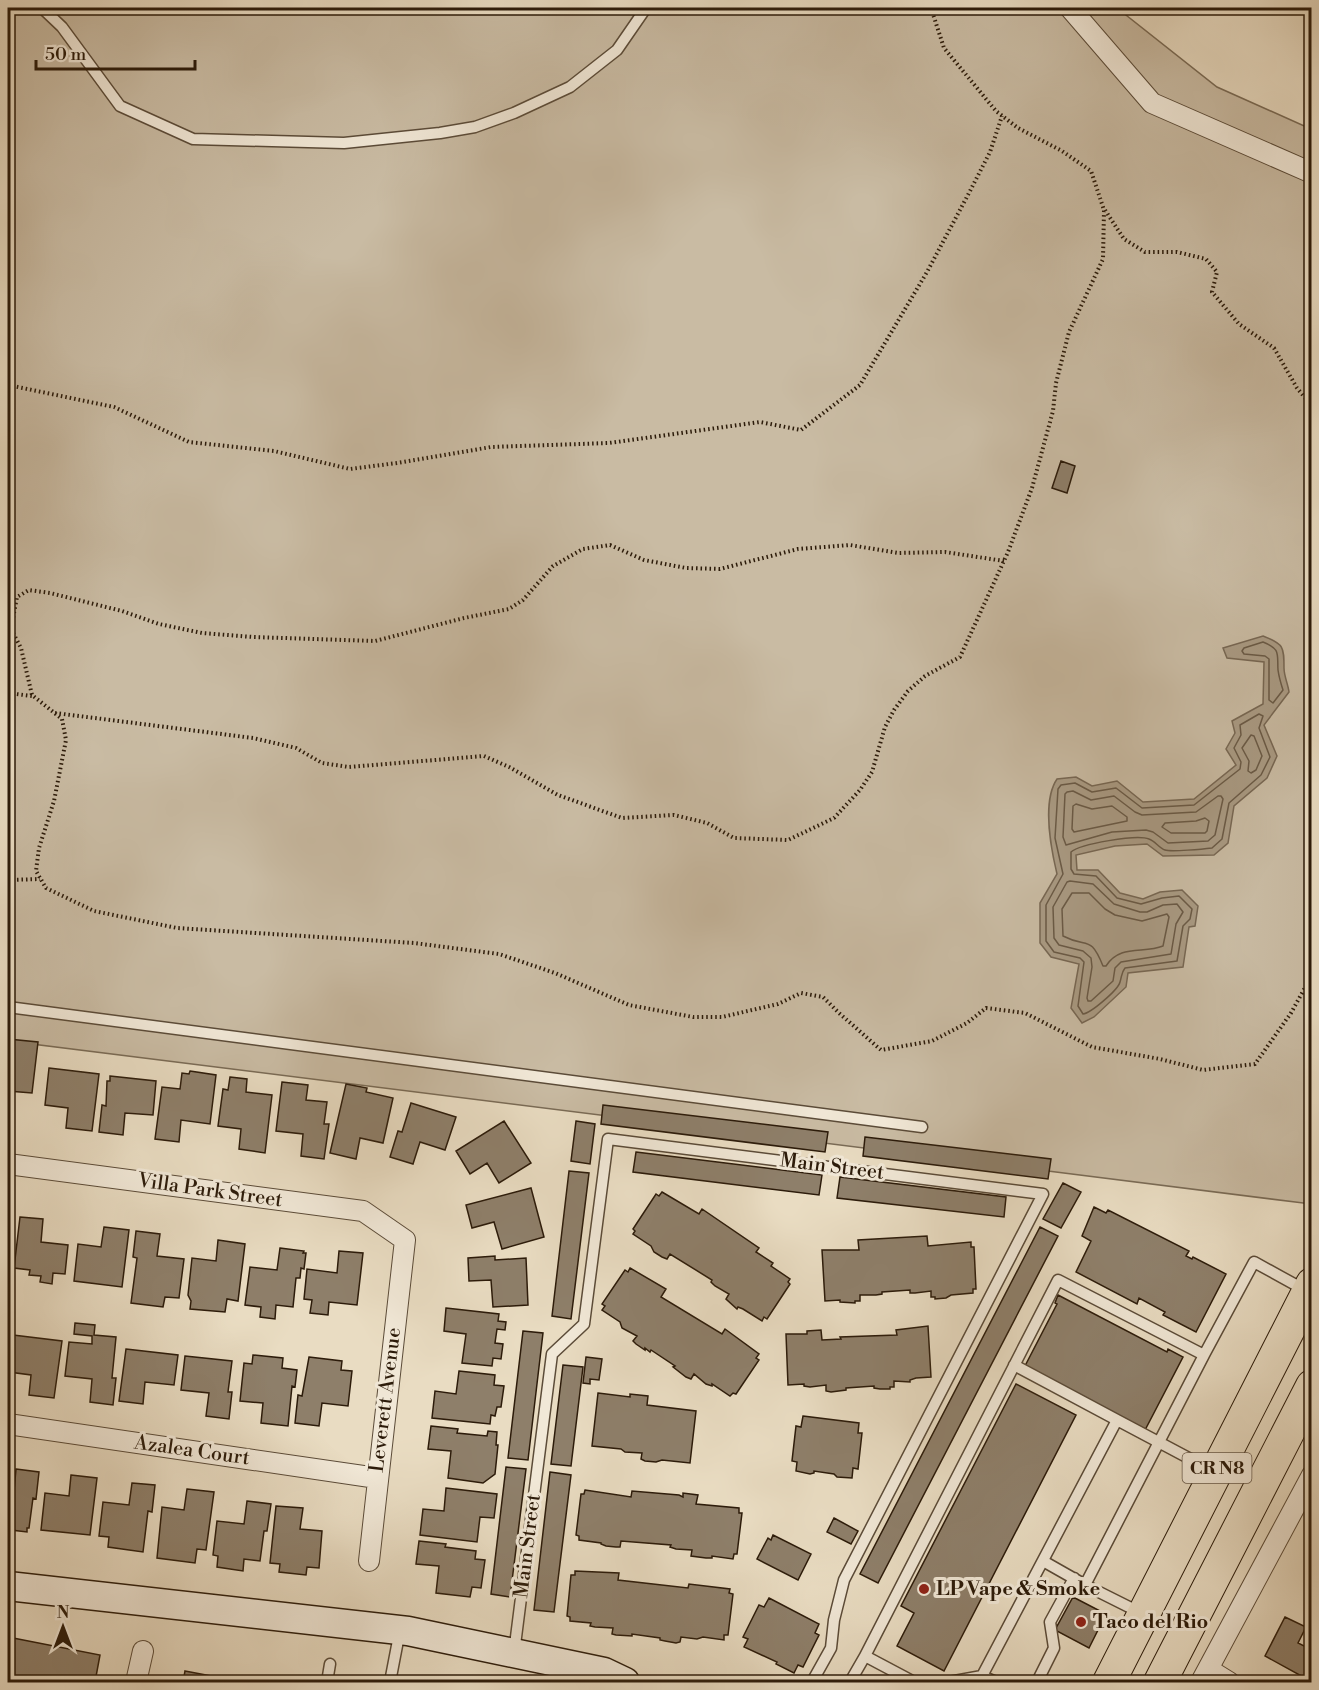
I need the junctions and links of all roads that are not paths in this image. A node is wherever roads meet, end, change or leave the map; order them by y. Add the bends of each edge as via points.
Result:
1 (42, 8) edge
2 (646, 8) edge
3 (1070, 8) edge
4 (1311, 173) edge
5 (8, 1006) edge
6 (922, 1127) dead end
7 (8, 1164) edge
8 (405, 1240) joint
9 (1310, 1288) edge
10 (1204, 1355) junction
11 (1014, 1365) junction
12 (1311, 1386) edge
13 (1117, 1420) junction
14 (8, 1424) edge
15 (1159, 1443) junction
16 (1215, 1472) junction
17 (1311, 1475) edge
18 (377, 1478) junction
19 (1256, 1494) junction
20 (369, 1561) dead end
21 (1043, 1561) junction
22 (1074, 1578) junction
23 (1085, 1585) junction
24 (8, 1586) edge
25 (1144, 1614) junction
26 (400, 1630) junction
27 (142, 1651) dead end
28 (514, 1653) junction
29 (864, 1656) junction
30 (330, 1664) dead end
31 (982, 1676) junction
32 (1205, 1676) edge
33 (136, 1683) edge
34 (327, 1683) edge
35 (390, 1683) edge
36 (625, 1683) edge
37 (812, 1683) edge
38 (850, 1683) edge
39 (914, 1683) edge
40 (949, 1683) edge
41 (996, 1683) edge
42 (1037, 1683) edge
43 (1109, 1683) edge
44 (1160, 1683) edge
45 (1229, 1683) edge

1 - 2 lane via 62,27 120,106 193,139 344,142 440,133 475,127 514,113 570,87 617,51
3 - 4 street via 1152,103
5 - 6 lane
7 - 8 street, Villa Park Street via 363,1211
8 - 18 street, Leverett Avenue
9 - 10 lane via 1254,1262
9 - 16 main road, CR N8
10 - 11 lane via 1058,1280
10 - 15 lane
11 - 13 lane
11 - 29 lane
12 - 19 main road, CR N8
13 - 15 lane
13 - 21 lane
14 - 18 street, Azalea Court
15 - 16 lane
15 - 23 lane
16 - 19 main road
16 - 25 main road, CR N8
17 - 32 street
18 - 20 street, Leverett Avenue
19 - 44 main road, CR N8
21 - 22 lane
21 - 31 lane
22 - 23 lane
22 - 42 lane via 1050,1622 1054,1648
23 - 25 lane
24 - 26 street
25 - 43 main road, CR N8
26 - 28 street
26 - 35 lane
27 - 33 street
28 - 36 street via 604,1672
28 - 37 lane, Main Street via 552,1354 584,1324 608,1139 1043,1194 844,1580 831,1648
29 - 38 lane
29 - 39 lane
30 - 34 lane
31 - 40 lane
31 - 41 lane
32 - 45 street

